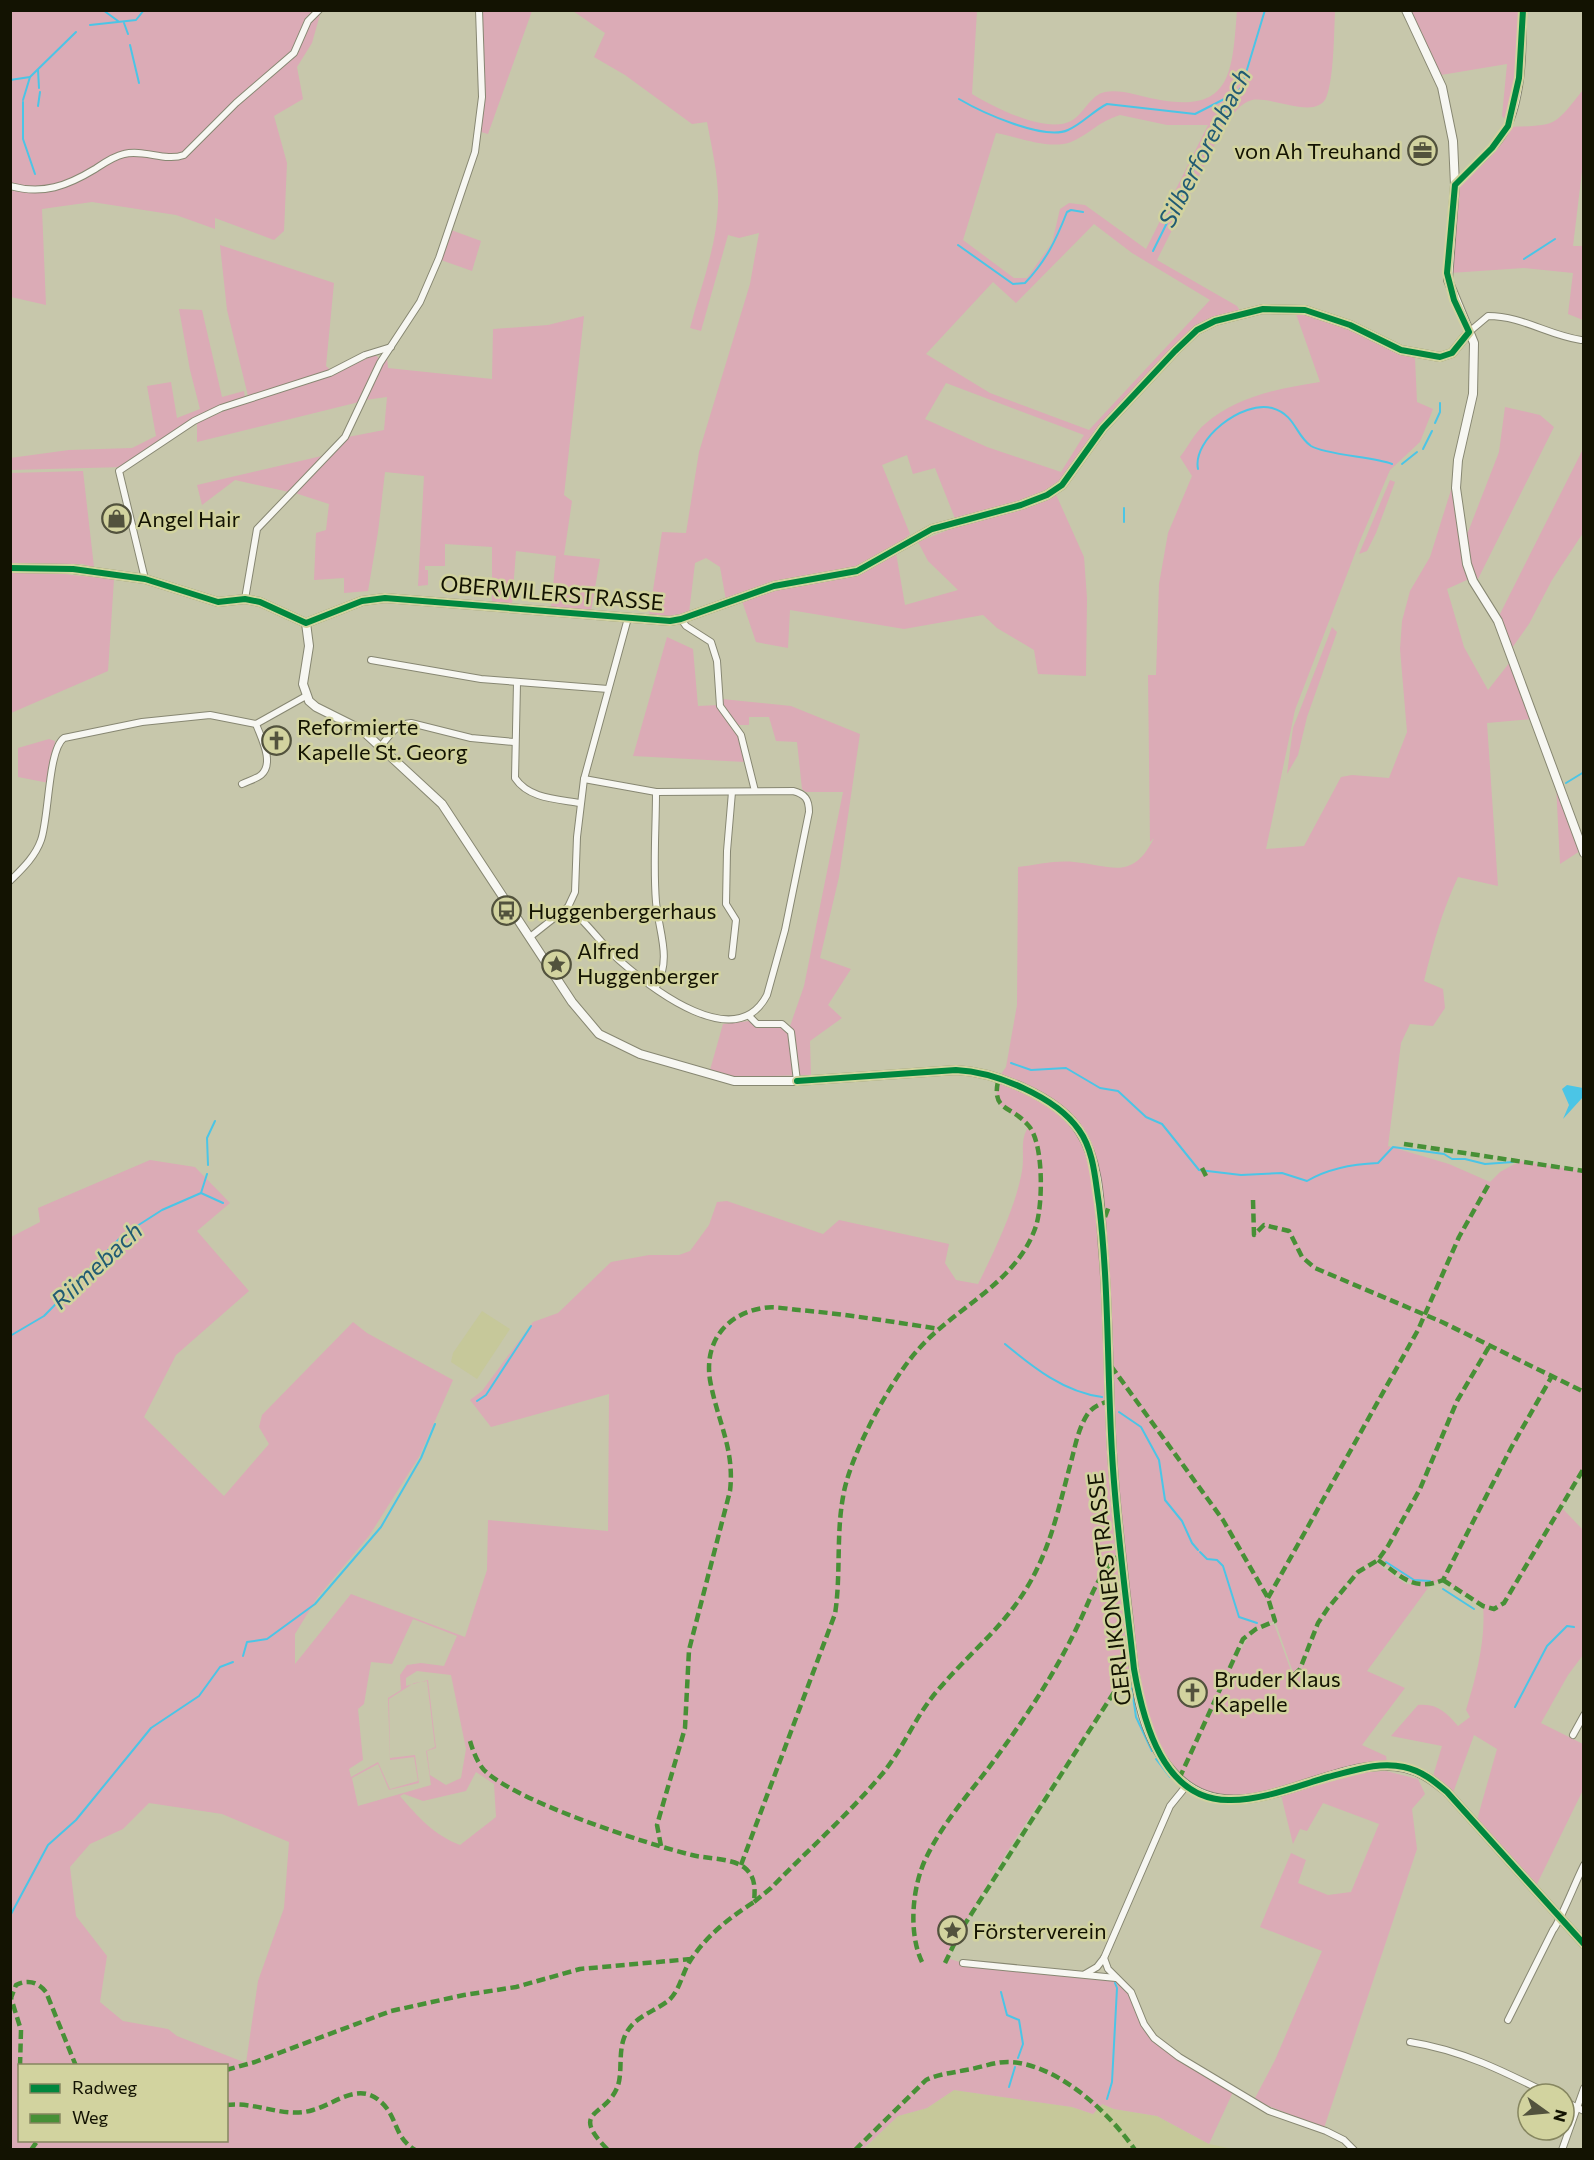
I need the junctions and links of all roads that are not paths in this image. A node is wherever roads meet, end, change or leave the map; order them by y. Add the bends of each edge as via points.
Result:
1 (320, 10) edge
2 (479, 10) edge
3 (1407, 10) edge
4 (1523, 10) edge
5 (1455, 185) junction
6 (10, 186) edge
7 (1469, 332) junction
8 (1581, 340) dead end
9 (391, 347) junction
10 (10, 568) edge
11 (145, 579) junction
12 (245, 599) junction
13 (628, 618) junction
14 (681, 619) junction
15 (306, 623) junction
16 (371, 660) dead end
17 (517, 683) junction
18 (608, 689) junction
19 (306, 696) junction
20 (256, 724) junction
21 (514, 742) junction
22 (381, 746) junction
23 (584, 779) junction
24 (242, 784) dead end
25 (755, 791) junction
26 (656, 792) junction
27 (732, 792) junction
28 (580, 803) junction
29 (1584, 853) edge
30 (10, 881) edge
31 (568, 907) junction
32 (530, 937) junction
33 (732, 956) dead end
34 (656, 987) junction
35 (749, 1016) junction
36 (797, 1081) junction
37 (1584, 1715) edge
38 (1573, 1735) dead end
39 (1186, 1785) junction
40 (1584, 1865) edge
41 (1560, 1918) junction
42 (1584, 1944) edge
43 (1104, 1958) junction
44 (963, 1963) dead end
45 (1085, 1974) junction
46 (1116, 1978) junction
47 (1508, 2020) dead end
48 (1410, 2042) dead end
49 (1525, 2082) edge
50 (1584, 2088) edge
51 (1576, 2105) edge
52 (1354, 2150) edge

1 - 6 street via 308,21 294,53 184,155 175,159 127,153 69,185 43,190
2 - 9 street via 482,98 475,152 439,258 420,302
3 - 5 street via 1442,87 1453,141
4 - 5 street via 1519,78 1508,126
5 - 7 street via 1447,273
7 - 8 street, OBERWILERSTRASSE via 1488,316 1507,316 1561,337
7 - 14 street, OBERWILERSTRASSE via 1452,353 1440,357 1401,350 1350,325 1305,310 1263,309 1215,321 1197,330 1175,351 1103,428 1062,485 1047,495 932,529 857,571 774,586
7 - 29 street via 1474,343 1473,394 1458,459 1456,488 1467,564 1498,621
9 - 11 street via 330,373 221,408 118,471
9 - 12 street via 345,437 257,529
10 - 11 street via 74,568
11 - 12 street via 218,602
12 - 15 street
13 - 14 street, OBERWILERSTRASSE
13 - 15 street, OBERWILERSTRASSE via 386,598 362,601
13 - 18 street
14 - 25 street via 711,642 717,661 720,706 741,735
15 - 19 street
16 - 17 street
17 - 18 street
17 - 21 street
18 - 23 street
19 - 20 street
19 - 22 street, GERLIKONERSTRASSE via 312,705 349,722
20 - 24 street via 267,765 261,775
20 - 30 street via 210,715 142,722 64,738 55,751 40,841 34,855
21 - 22 street via 471,738 411,723 396,728
21 - 28 street via 515,778 521,787 530,793
22 - 32 street, GERLIKONERSTRASSE via 428,788 452,817
23 - 26 street
23 - 28 street
25 - 27 street
25 - 35 street via 793,790 807,798 809,806 798,873 773,976 762,1005
26 - 27 street
26 - 34 street via 656,903 665,955
27 - 33 street via 726,893 726,904 736,920
28 - 31 street via 577,881
31 - 32 street
31 - 34 street via 620,961
32 - 36 street, GERLIKONERSTRASSE via 585,1018 599,1034 620,1046 734,1081
34 - 35 street via 698,1013 724,1021
35 - 36 street via 757,1024 782,1024 791,1032
36 - 39 street, GERLIKONERSTRASSE via 978,1071 999,1077 1058,1109 1080,1130 1095,1178 1103,1252 1120,1543 1140,1704 1154,1746
37 - 38 street
39 - 41 street, GERLIKONERSTRASSE via 1210,1798 1228,1801 1367,1767 1414,1770 1447,1792
39 - 43 street via 1170,1806
40 - 41 street
41 - 42 street, GERLIKONERSTRASSE
41 - 47 street
43 - 45 street
43 - 46 street
44 - 45 street
45 - 46 street
46 - 52 street via 1131,1992 1154,2038 1179,2057 1269,2111 1326,2131
48 - 49 street via 1476,2058
50 - 51 street

